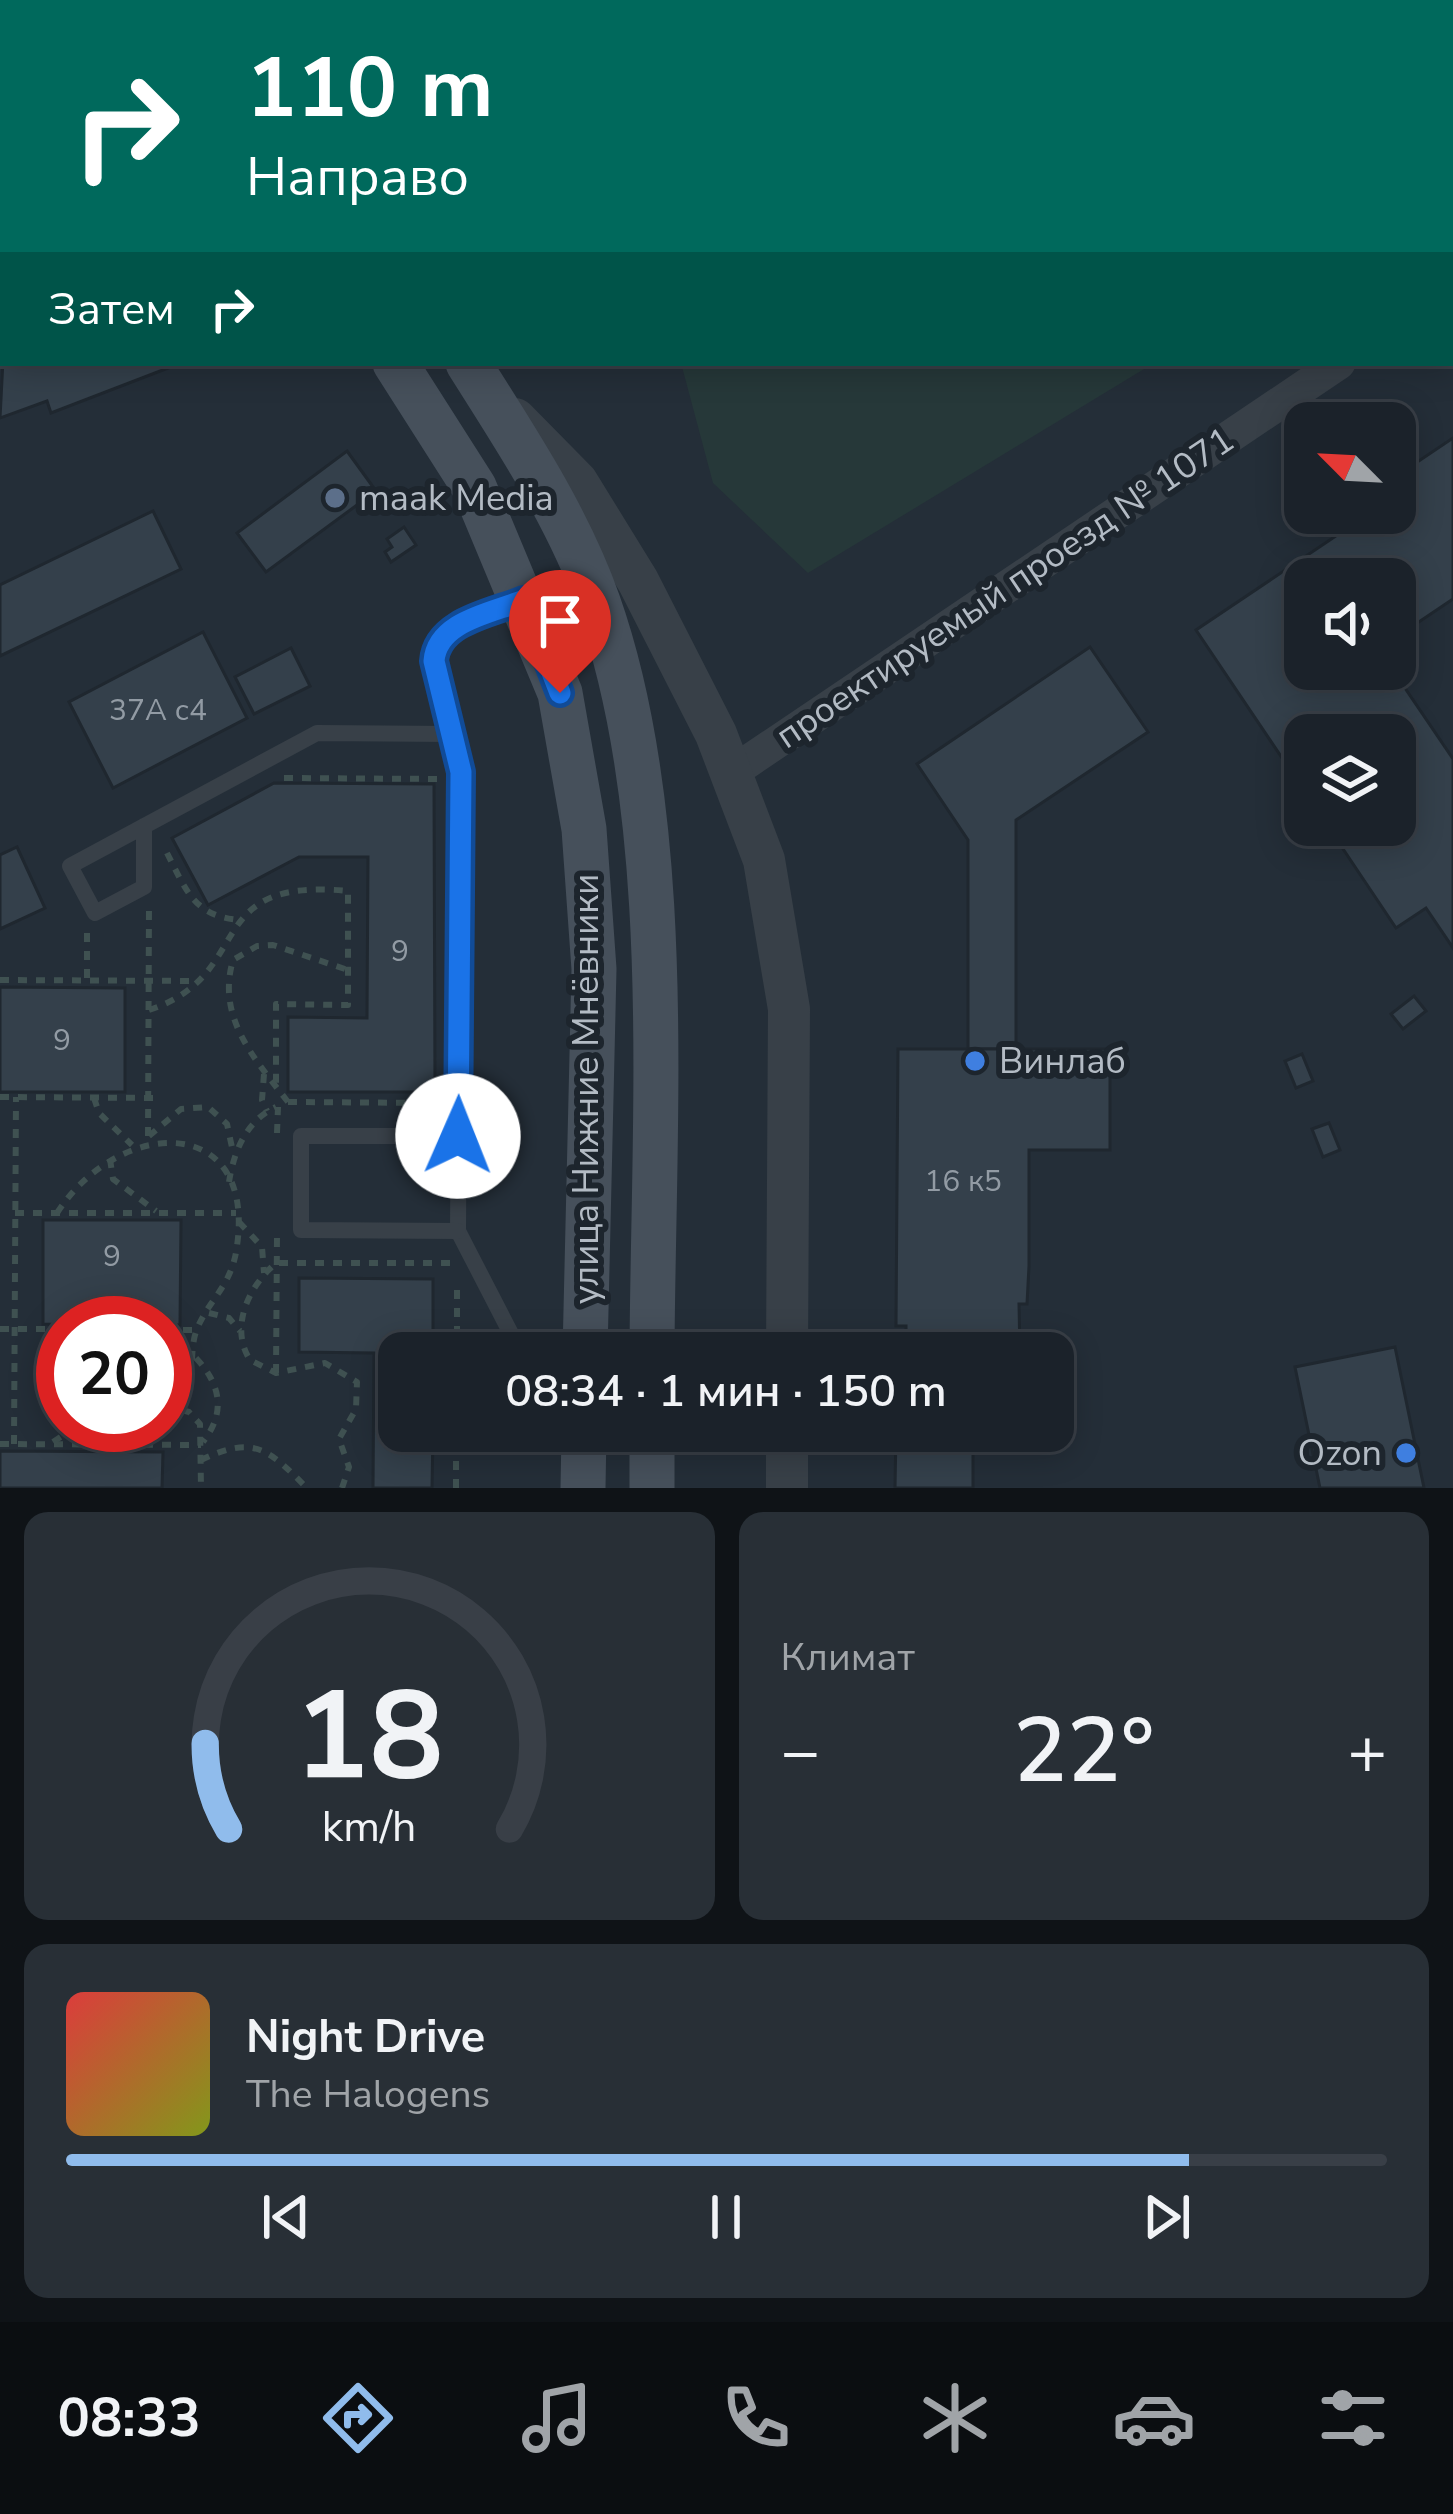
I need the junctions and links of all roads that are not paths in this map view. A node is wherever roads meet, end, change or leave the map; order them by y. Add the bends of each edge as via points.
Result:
1 (397, 366) edge
2 (1335, 366) edge
3 (475, 374) edge
4 (524, 600) junction
5 (451, 734) junction
6 (731, 773) junction
7 (144, 826) junction
8 (458, 1136) junction
9 (458, 1231) junction
10 (510, 1332) edge
11 (585, 1332) edge
12 (652, 1332) edge
13 (787, 1332) edge
14 (652, 1452) edge
15 (787, 1452) edge
16 (652, 1488) edge
17 (787, 1488) edge

1 - 4 main road, улица Нижние Мнёвники via 473,487
2 - 6 street, проектируемый проезд № 1071
3 - 6 street via 577,482 638,581
3 - 12 main road, улица Нижние Мнёвники via 578,551 620,684 645,834 653,983
4 - 5 lane via 444,633 435,645
4 - 11 main road, улица Нижние Мнёвники via 560,693 584,830 594,969
5 - 7 lane via 317,733
5 - 8 lane via 461,779
6 - 13 street via 764,860 789,1009
7 - 7 lane via 144,887 95,913 70,866
8 - 9 lane
8 - 9 lane via 301,1136 301,1230
9 - 10 lane
14 - 16 main road
15 - 17 street

